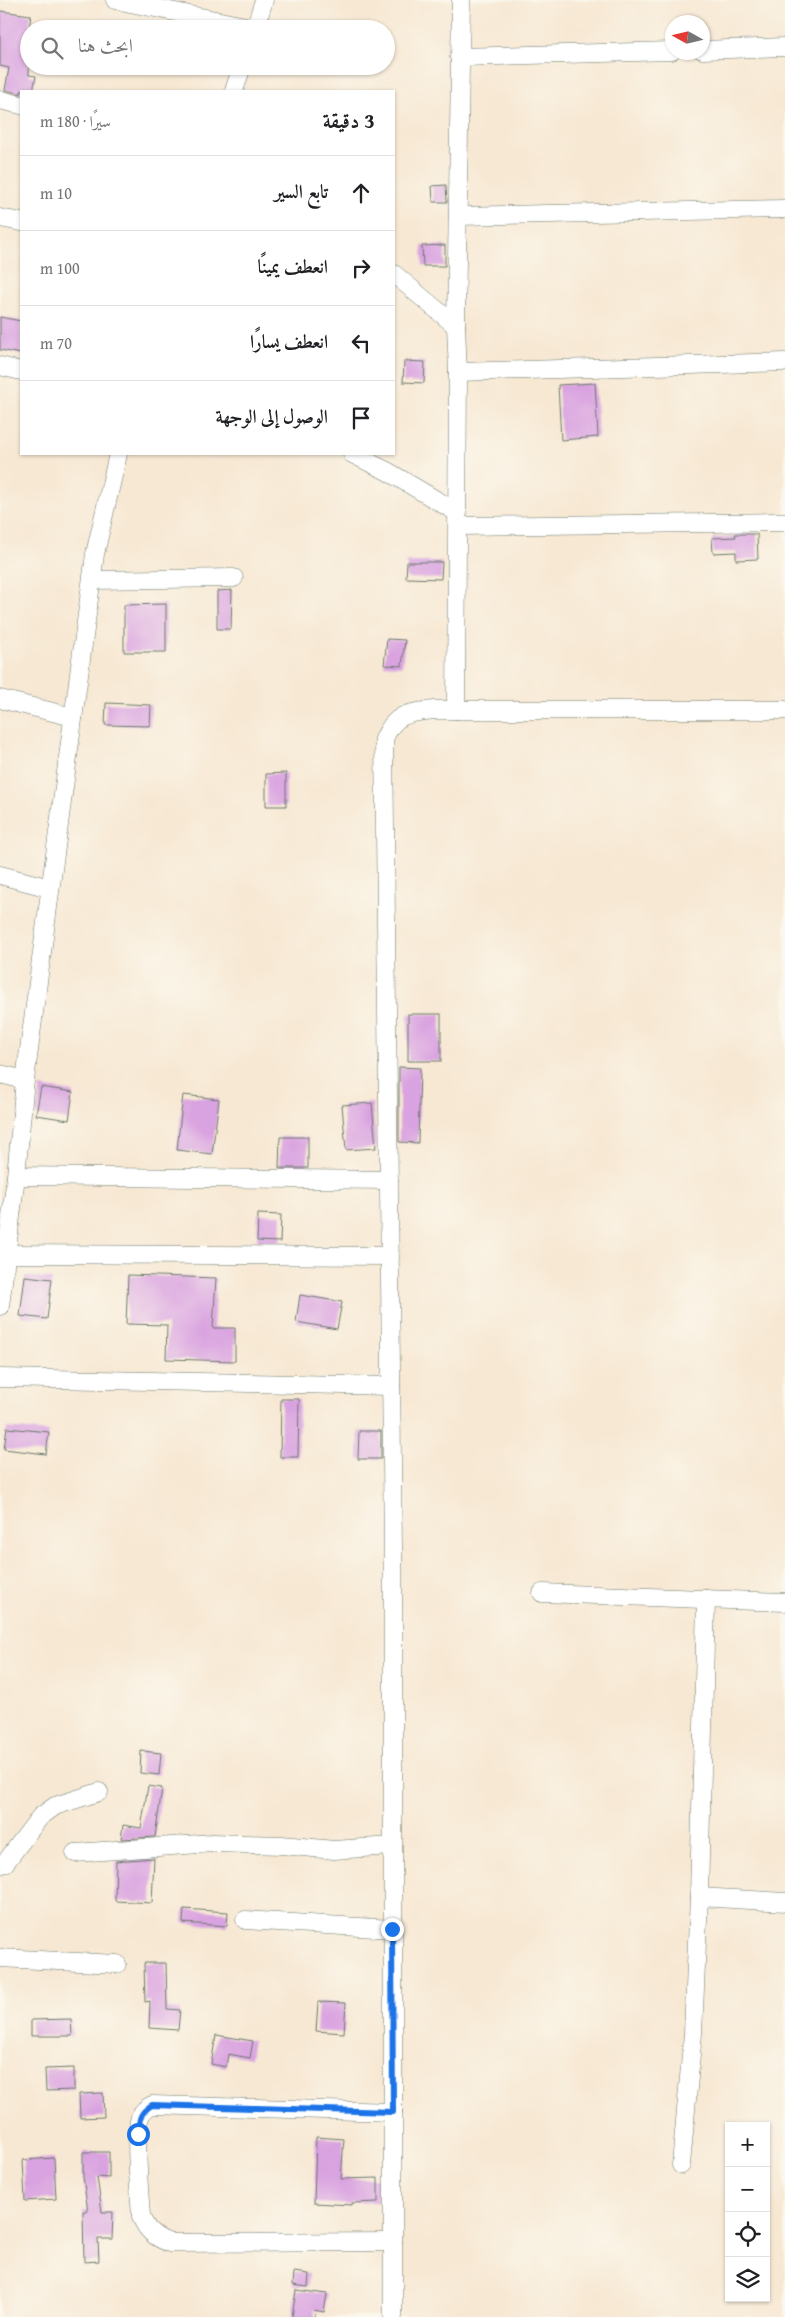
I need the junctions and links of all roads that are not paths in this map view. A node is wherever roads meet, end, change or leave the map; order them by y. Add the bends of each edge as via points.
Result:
1 (115, 0) edge
2 (264, 0) edge
3 (460, 0) edge
4 (215, 20) edge
5 (258, 20) edge
6 (785, 47) edge
7 (665, 50) edge
8 (710, 50) edge
9 (459, 58) junction
10 (239, 75) edge
11 (234, 90) edge
12 (0, 100) edge
13 (20, 105) edge
14 (785, 209) edge
15 (458, 216) junction
16 (0, 218) edge
17 (20, 222) edge
18 (395, 275) edge
19 (456, 326) junction
20 (785, 362) edge
21 (0, 366) edge
22 (20, 371) edge
23 (458, 372) junction
24 (118, 455) edge
25 (354, 455) edge
26 (458, 520) junction
27 (785, 522) edge
28 (234, 578) dead end
29 (92, 580) junction
30 (0, 699) edge
31 (456, 710) junction
32 (785, 710) edge
33 (73, 718) junction
34 (0, 876) edge
35 (50, 888) junction
36 (0, 1074) edge
37 (25, 1080) junction
38 (16, 1176) junction
39 (389, 1180) junction
40 (6, 1254) junction
41 (390, 1256) junction
42 (0, 1306) edge
43 (0, 1378) edge
44 (392, 1386) junction
45 (542, 1593) dead end
46 (706, 1599) junction
47 (785, 1602) edge
48 (99, 1792) dead end
49 (392, 1846) junction
50 (75, 1853) dead end
51 (0, 1866) edge
52 (699, 1897) junction
53 (785, 1902) edge
54 (245, 1920) dead end
55 (392, 1929) junction
56 (0, 1958) edge
57 (117, 1964) dead end
58 (393, 2112) junction
59 (681, 2165) dead end
60 (394, 2242) junction
61 (393, 2317) edge

1 - 4 street
2 - 5 street
3 - 9 street
6 - 8 street
7 - 9 street
9 - 15 street
10 - 11 street
12 - 13 street
14 - 15 street
15 - 19 street
16 - 17 street
18 - 19 street
19 - 23 street
20 - 23 street
21 - 22 street
23 - 26 street
24 - 29 street
25 - 26 street via 387,471
26 - 27 street
26 - 31 street
28 - 29 street
29 - 33 street
30 - 33 street
31 - 32 street
31 - 39 street via 412,712 396,718 384,739
33 - 35 street
34 - 35 street
35 - 37 street
36 - 37 street
37 - 38 street
38 - 39 street
38 - 40 street
39 - 41 street
40 - 41 street
40 - 42 street
41 - 44 street
43 - 44 street
44 - 49 street
45 - 46 street
46 - 47 street
46 - 52 street
48 - 51 street via 55,1806 40,1817
49 - 50 street via 334,1850 213,1843
49 - 55 street
52 - 53 street
52 - 59 street via 693,2033
54 - 55 street
55 - 58 street
56 - 57 street
58 - 60 street
58 - 60 street via 152,2105 140,2116 138,2134 141,2216 145,2226 161,2240 170,2243
60 - 61 street

